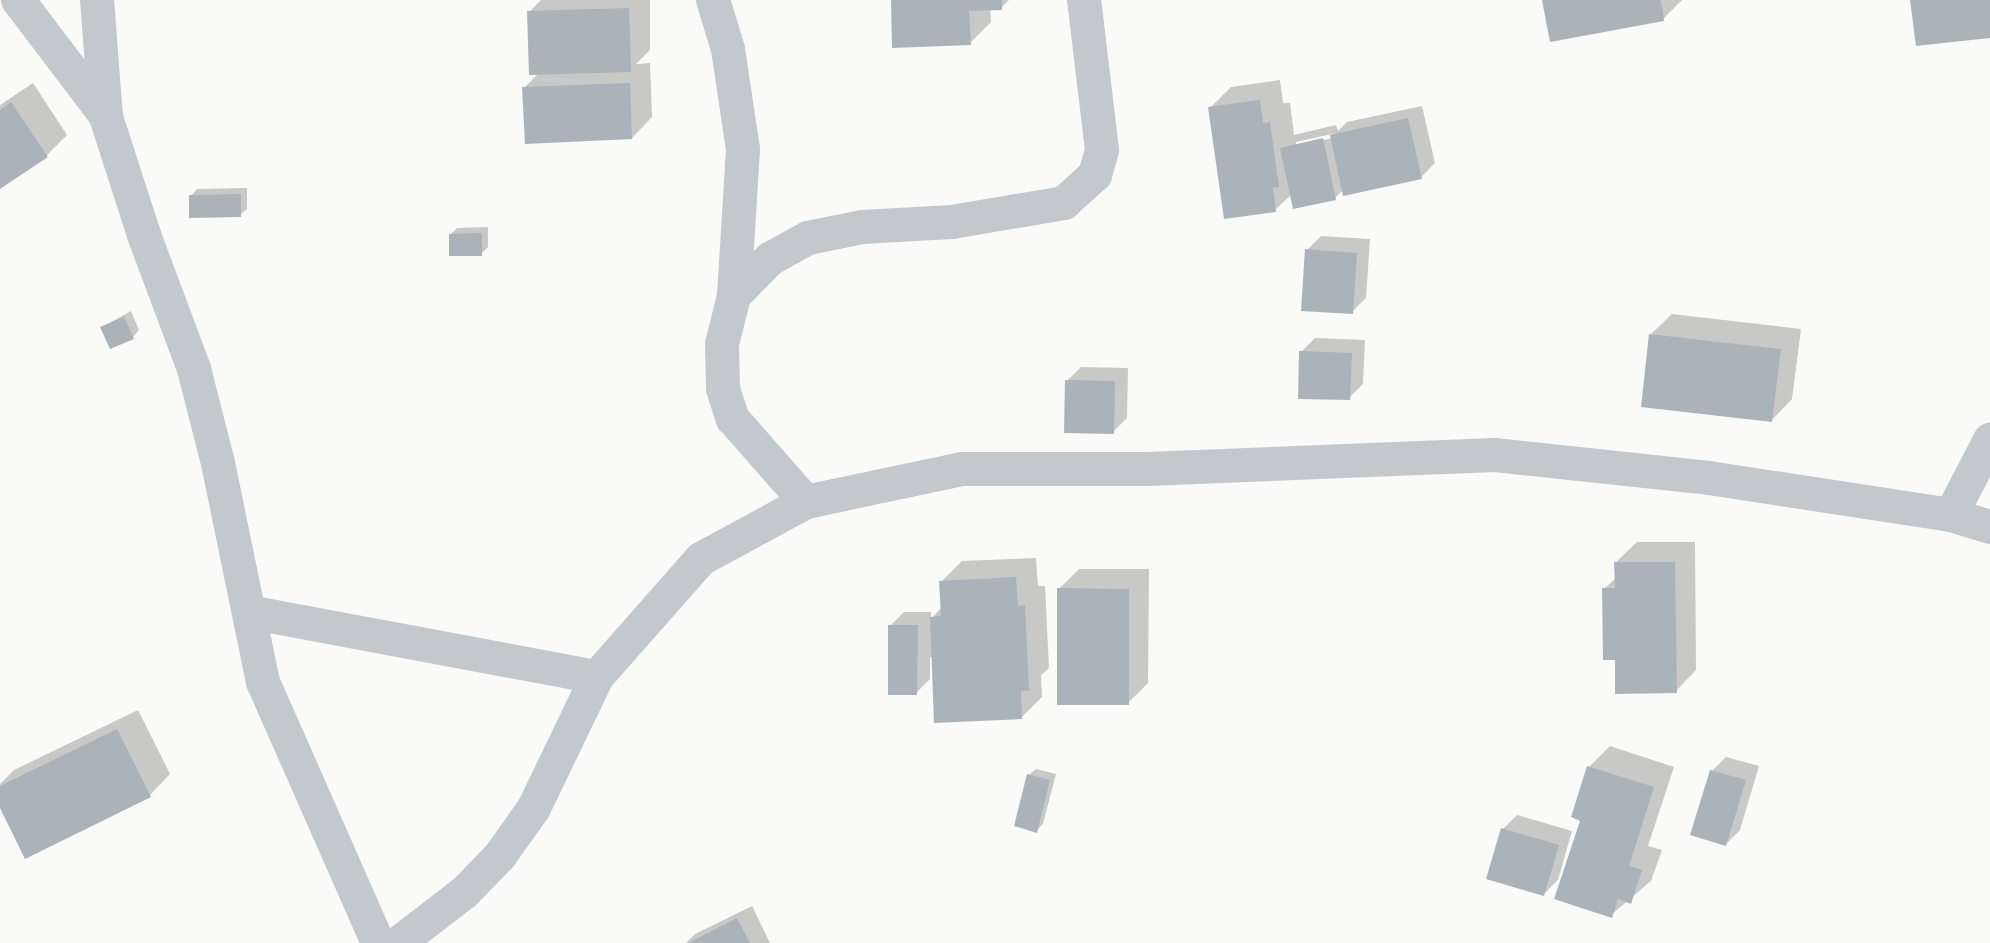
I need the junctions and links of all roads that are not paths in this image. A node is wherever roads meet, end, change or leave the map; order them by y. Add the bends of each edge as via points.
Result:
1 (18, 0) edge
2 (97, 0) edge
3 (713, 0) edge
4 (1084, 0) edge
5 (106, 117) junction
6 (734, 296) junction
7 (1990, 440) edge
8 (806, 502) junction
9 (1951, 515) junction
10 (1990, 527) edge
11 (249, 612) junction
12 (597, 677) junction
13 (378, 943) edge
14 (399, 943) edge

1 - 5 street
2 - 5 street
3 - 6 street via 728,49 743,149
4 - 6 street via 1102,150 1095,175 1064,203 808,238 770,259
5 - 11 street via 194,369
6 - 8 street via 722,344 723,389 733,419
7 - 9 street
8 - 9 street via 962,469 1148,469 1495,455 1709,478
8 - 12 street via 701,559
9 - 10 street
11 - 12 street
11 - 13 street via 263,682
12 - 14 street via 534,808 500,856 465,892

